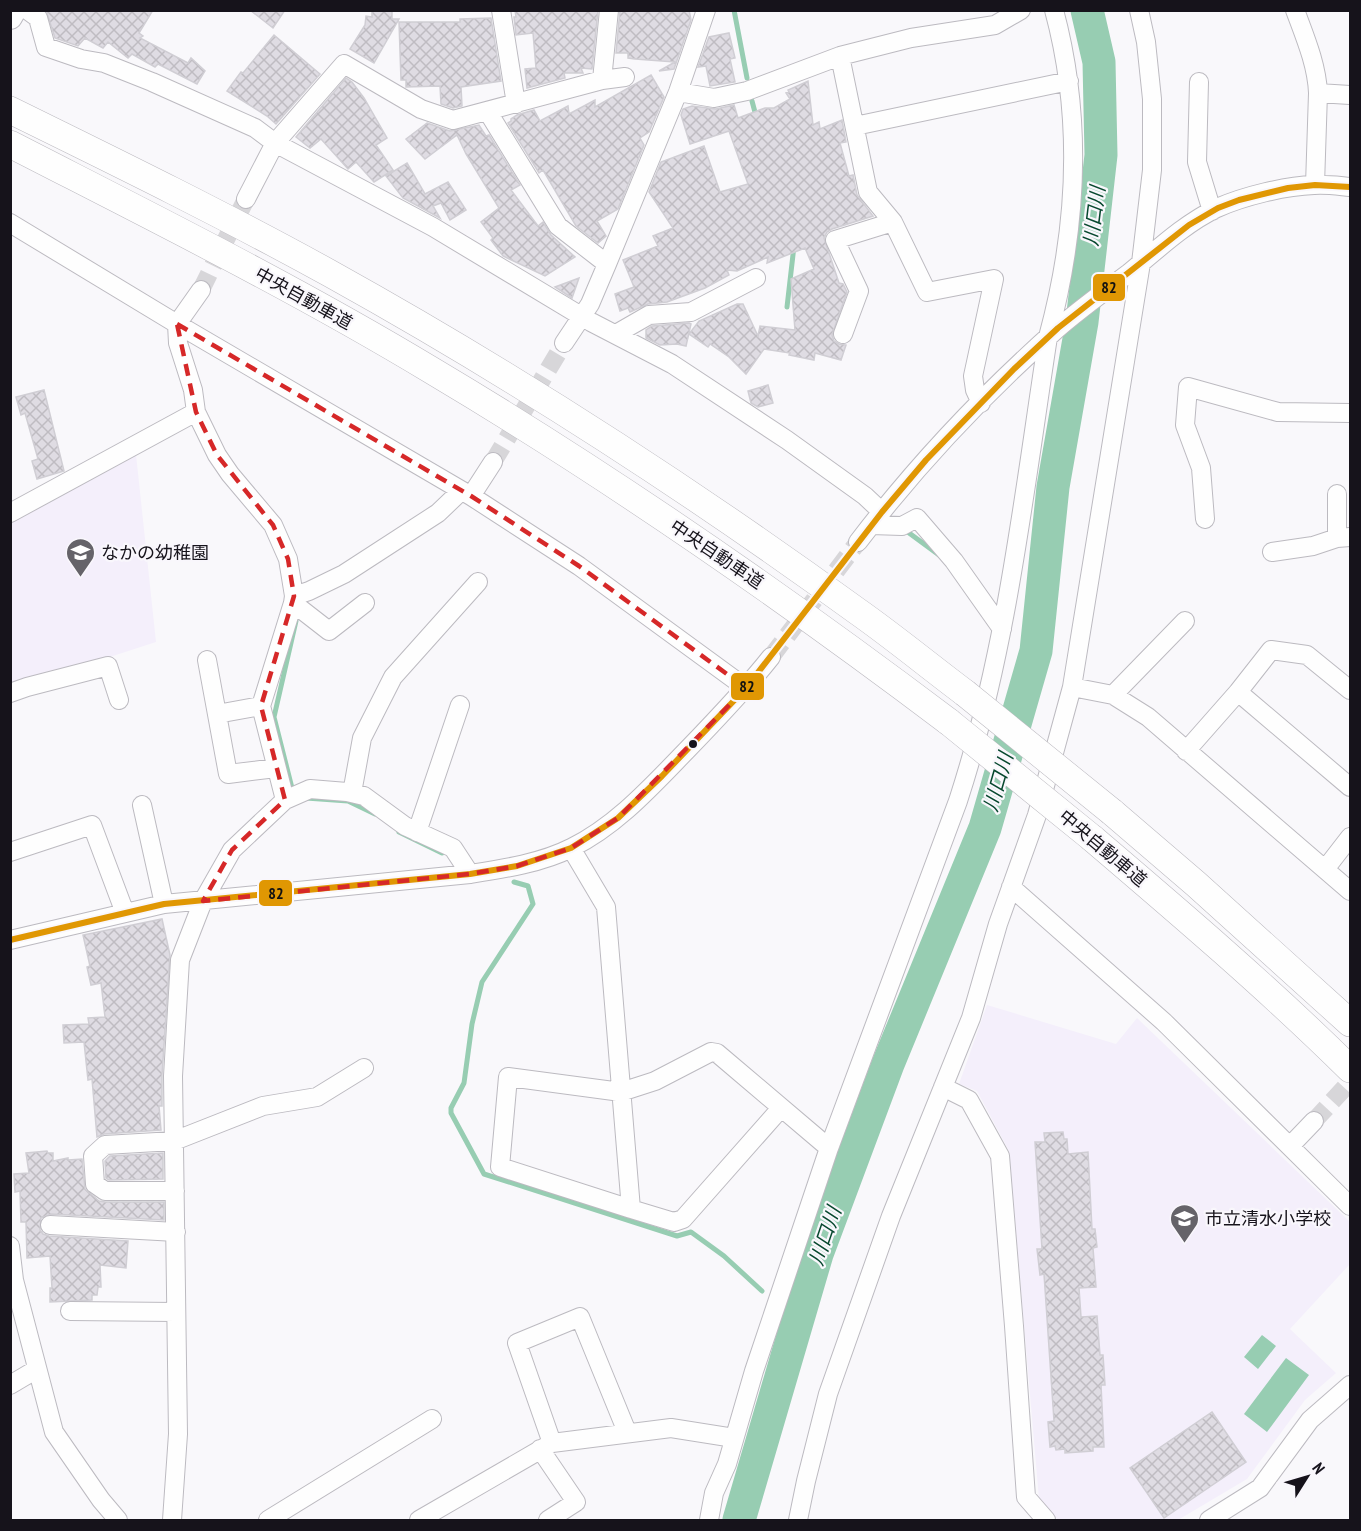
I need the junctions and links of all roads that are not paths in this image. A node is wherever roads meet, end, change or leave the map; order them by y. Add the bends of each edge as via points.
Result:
1 (14, 10) edge
2 (27, 10) edge
3 (501, 10) edge
4 (609, 10) edge
5 (706, 10) edge
6 (1021, 10) edge
7 (1054, 10) edge
8 (1139, 10) edge
9 (1295, 10) edge
10 (10, 17) edge
11 (840, 56) junction
12 (625, 77) dead end
13 (602, 80) junction
14 (1069, 81) junction
15 (1199, 82) dead end
16 (678, 92) junction
17 (1318, 93) junction
18 (1350, 95) edge
19 (516, 104) junction
20 (10, 110) edge
21 (488, 112) junction
22 (855, 126) junction
23 (274, 142) junction
24 (10, 144) edge
25 (1315, 185) junction
26 (1350, 187) edge
27 (246, 199) tunnel mouth
28 (1212, 211) junction
29 (893, 222) junction
30 (10, 223) edge
31 (607, 264) junction
32 (1139, 265) junction
33 (756, 278) dead end
34 (201, 290) tunnel mouth
35 (582, 317) junction
36 (177, 324) junction
37 (1053, 333) junction
38 (616, 334) junction
39 (843, 334) dead end
40 (564, 344) tunnel mouth
41 (981, 403) junction
42 (196, 412) junction
43 (1350, 413) edge
44 (493, 462) tunnel mouth
45 (466, 494) junction
46 (1337, 494) dead end
47 (10, 513) edge
48 (877, 518) junction
49 (1205, 519) dead end
50 (1344, 537) edge
51 (858, 542) tunnel mouth
52 (1272, 552) dead end
53 (478, 582) dead end
54 (293, 599) junction
55 (365, 603) dead end
56 (1185, 621) dead end
57 (1002, 629) junction
58 (771, 657) tunnel mouth
59 (207, 660) dead end
60 (1072, 687) junction
61 (746, 688) junction
62 (1350, 690) edge
63 (1238, 692) junction
64 (10, 693) edge
65 (1113, 695) junction
66 (119, 700) dead end
67 (460, 705) dead end
68 (261, 706) junction
69 (217, 714) junction
70 (1186, 751) junction
71 (276, 768) junction
72 (1350, 787) edge
73 (352, 793) junction
74 (285, 800) junction
75 (142, 805) dead end
76 (417, 832) junction
77 (1350, 837) edge
78 (571, 848) junction
79 (10, 852) edge
80 (1326, 868) junction
81 (470, 874) junction
82 (1011, 887) junction
83 (1350, 891) edge
84 (203, 901) junction
85 (164, 904) junction
86 (125, 913) junction
87 (10, 940) edge
88 (1350, 1023) edge
89 (364, 1068) dead end
90 (1350, 1069) edge
91 (943, 1087) junction
92 (621, 1092) junction
93 (781, 1108) junction
94 (1314, 1121) tunnel mouth
95 (174, 1141) junction
96 (1291, 1145) junction
97 (829, 1148) junction
98 (175, 1191) junction
99 (1350, 1206) edge
100 (631, 1209) junction
101 (50, 1225) dead end
102 (176, 1232) junction
103 (10, 1246) edge
104 (70, 1311) dead end
105 (176, 1312) junction
106 (37, 1369) junction
107 (1350, 1384) edge
108 (10, 1385) edge
109 (432, 1419) dead end
110 (627, 1432) junction
111 (735, 1438) junction
112 (546, 1446) junction
113 (118, 1521) edge
114 (172, 1521) edge
115 (268, 1521) edge
116 (419, 1521) edge
117 (548, 1521) edge
118 (709, 1521) edge
119 (798, 1521) edge
120 (1046, 1521) edge
121 (1209, 1521) edge

1 - 10 main road
2 - 23 street via 38,18 46,47 152,82 255,128
3 - 19 street
4 - 13 street
5 - 16 street
6 - 11 street via 995,25 911,38
7 - 14 street
8 - 32 street via 1152,99 1153,146
9 - 17 street via 1307,42
11 - 16 street via 747,91 714,98
11 - 22 street
12 - 13 street
13 - 19 street
14 - 22 street
14 - 37 street via 1073,192
15 - 28 street via 1197,162
16 - 31 street
17 - 18 street
17 - 25 street
19 - 21 street
20 - 88 highway, 中央自動車道, bridge via 225,216 333,275 556,407 772,551 965,693 1112,812
21 - 23 street via 453,120 420,109 344,64
21 - 31 street via 558,226
22 - 29 street via 868,192
23 - 27 street
23 - 35 street via 434,227
24 - 90 highway, 中央自動車道, bridge via 317,304 490,405 734,564 949,722 1092,838 1290,1011
25 - 26 street
25 - 28 street via 1239,200
28 - 32 street
29 - 39 street via 835,240 859,291
29 - 41 street via 927,292 994,279 973,376
30 - 36 street
31 - 35 street
32 - 37 street
32 - 60 street
33 - 38 street via 691,312 649,315
34 - 36 street
35 - 38 street
35 - 40 street
36 - 42 street via 178,343
36 - 45 street
37 - 41 street
37 - 57 street
38 - 48 street via 672,364 787,440 865,496
41 - 48 street
42 - 47 street
42 - 54 street via 217,455 273,525 288,559
43 - 49 street via 1278,412 1188,387 1185,425 1201,468
44 - 45 street
45 - 54 street via 344,574
45 - 61 street via 579,566
46 - 50 street
48 - 51 street
48 - 57 street via 902,526 917,518 954,561
50 - 52 street
53 - 73 street via 393,677 362,738
54 - 55 street via 329,631
54 - 68 street
56 - 65 street
57 - 97 street via 973,752 957,801
58 - 61 street
59 - 69 street
60 - 65 street
60 - 82 street via 1037,815
61 - 78 street via 618,818
62 - 63 street via 1307,655 1271,650
63 - 70 street
63 - 72 street
64 - 66 street via 108,666
65 - 70 street via 1148,717
67 - 76 street
68 - 69 street
68 - 71 street
69 - 71 street via 228,774
70 - 80 street
71 - 74 street
73 - 74 street via 310,789
73 - 76 street via 364,796
74 - 84 street via 232,850
75 - 85 street
76 - 81 street via 453,848
77 - 80 street
78 - 81 street via 517,866
78 - 92 street via 606,908
79 - 86 street via 92,825
80 - 83 street
81 - 84 street
82 - 91 street via 971,1018
82 - 96 street via 1164,1022
84 - 85 street
84 - 95 street via 180,960 173,1076
85 - 86 street
86 - 87 street
89 - 95 street via 317,1097 263,1106
91 - 119 street via 891,1216 828,1394
91 - 120 street via 969,1100 1000,1156 1026,1497
92 - 93 street via 656,1081 711,1052
92 - 100 street
92 - 100 street via 508,1077 500,1167
93 - 97 street
93 - 100 street via 684,1219 674,1222
94 - 96 street
95 - 98 street
95 - 98 street via 105,1146 93,1156 95,1184 105,1191
96 - 99 street
97 - 111 street via 757,1360
98 - 102 street
101 - 102 street
102 - 105 street
103 - 106 street via 14,1281
104 - 105 street
105 - 114 street via 178,1434
106 - 108 street
106 - 113 street via 54,1432
107 - 121 street via 1310,1419 1260,1488
109 - 115 street
110 - 111 street via 671,1428
110 - 112 street
110 - 112 street via 580,1317 517,1343
111 - 118 street via 714,1493
112 - 116 street
112 - 117 street via 576,1502

